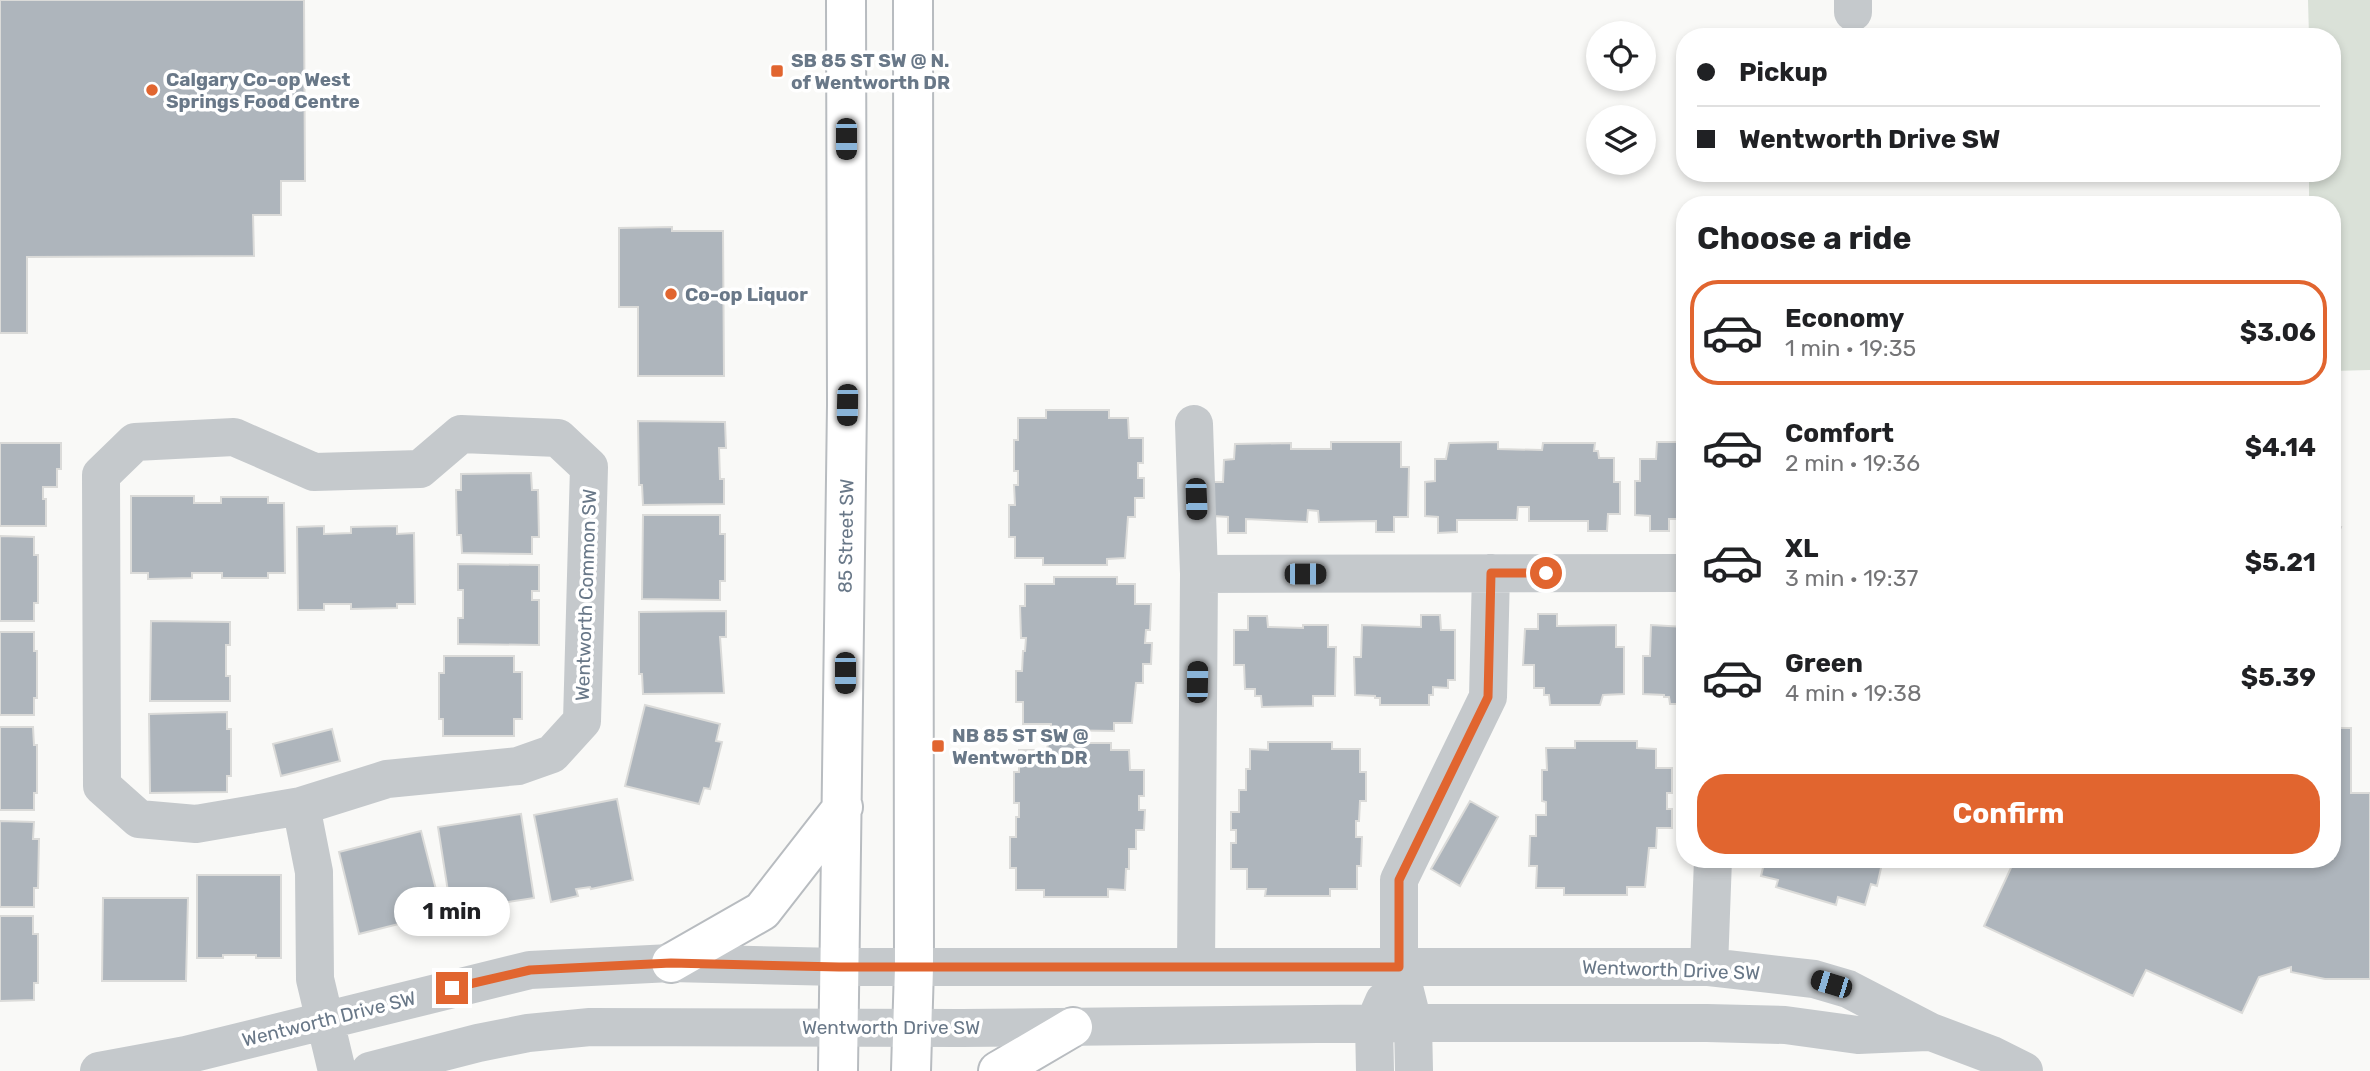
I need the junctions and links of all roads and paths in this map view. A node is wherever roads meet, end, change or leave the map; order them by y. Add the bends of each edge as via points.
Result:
1 (846, 0) edge
2 (913, 0) edge
3 (1195, 424) dead end
4 (1491, 573) junction
5 (1676, 573) edge
6 (1199, 574) junction
7 (301, 806) junction
8 (843, 807) junction
9 (1713, 868) edge
10 (671, 963) junction
11 (839, 967) junction
12 (914, 967) junction
13 (1196, 967) junction
14 (1399, 967) junction
15 (1709, 967) junction
16 (324, 1019) junction
17 (1413, 1023) junction
18 (1374, 1024) junction
19 (1073, 1027) junction
20 (839, 1028) junction
21 (912, 1028) junction
22 (1931, 1032) junction
23 (99, 1071) edge
24 (337, 1071) edge
25 (370, 1071) edge
26 (838, 1071) edge
27 (911, 1071) edge
28 (998, 1071) edge
29 (1375, 1071) edge
30 (1414, 1071) edge
31 (2024, 1071) edge

1 - 8 main road, 85 Street SW
2 - 12 main road
3 - 6 street
4 - 5 street
4 - 6 street
4 - 14 street via 1488,697 1399,880
6 - 13 street
7 - 7 street, Wentworth Common SW via 387,779 518,766 552,754 582,721 589,467 558,438 461,434 420,469 314,472 234,437 135,442 101,475 102,786 139,819 196,824
7 - 16 street via 314,872 315,979
8 - 10 main road via 762,911
8 - 11 main road, 85 Street SW
9 - 15 street
10 - 11 street, Wentworth Drive SW
10 - 16 street, Wentworth Drive SW via 530,970
11 - 12 street, Wentworth Drive SW
11 - 20 main road, 85 Street SW
12 - 13 street, Wentworth Drive SW
12 - 21 main road
13 - 14 street, Wentworth Drive SW
14 - 15 street, Wentworth Drive SW
14 - 17 street
14 - 18 street
15 - 22 street, Wentworth Drive SW via 1814,979 1848,989
16 - 23 street, Wentworth Drive SW via 186,1055
16 - 24 street
17 - 18 street, Wentworth Drive SW
17 - 22 street, Wentworth Drive SW via 1772,1024 1858,1035
17 - 30 street
18 - 19 street, Wentworth Drive SW
18 - 29 street
19 - 21 street, Wentworth Drive SW
19 - 28 main road
20 - 21 street, Wentworth Drive SW
20 - 25 street, Wentworth Drive SW via 590,1027 478,1043
20 - 26 main road, 85 Street SW
21 - 27 main road
22 - 31 street, Wentworth Drive SW

